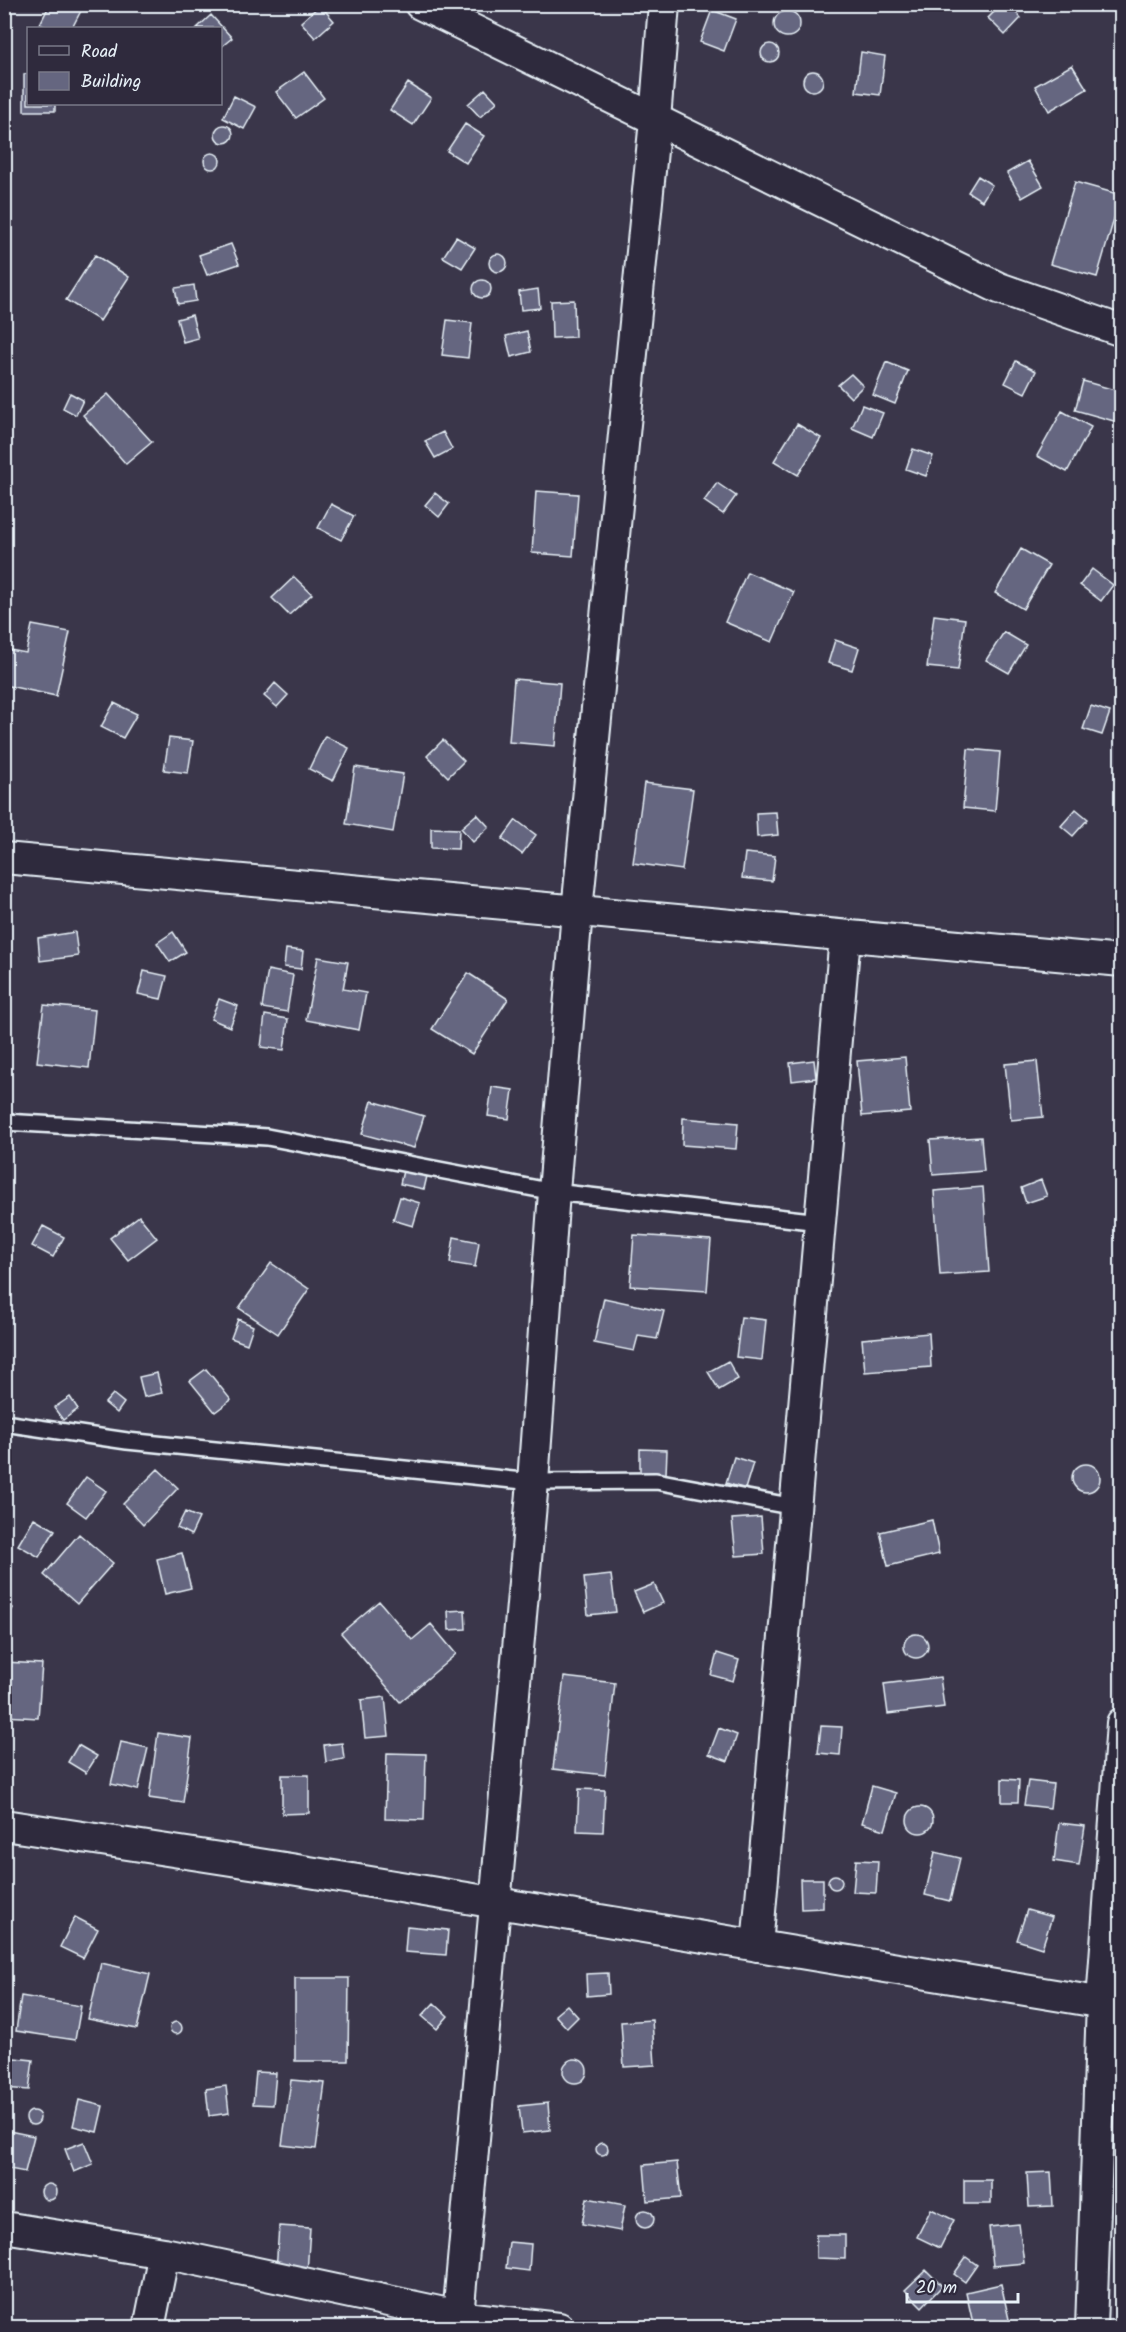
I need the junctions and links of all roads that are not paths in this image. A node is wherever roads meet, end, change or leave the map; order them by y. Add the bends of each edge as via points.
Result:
1 (420, 4) edge
2 (664, 4) edge
3 (655, 120) junction
4 (1122, 331) edge
5 (4, 858) edge
6 (577, 910) junction
7 (844, 936) junction
8 (1122, 961) edge
9 (4, 1122) edge
10 (554, 1192) junction
11 (819, 1222) junction
12 (4, 1423) edge
13 (533, 1482) junction
14 (795, 1507) junction
15 (1122, 1723) edge
16 (4, 1825) edge
17 (495, 1903) junction
18 (756, 1946) junction
19 (1112, 2004) edge
20 (4, 2227) edge
21 (164, 2253) junction
22 (457, 2322) edge
23 (149, 2328) edge
24 (560, 2328) edge
25 (1091, 2328) edge

1 - 3 street
2 - 3 street
3 - 4 street via 999,288
3 - 6 street
5 - 6 street
6 - 7 street
6 - 10 street
7 - 8 street
7 - 11 street
9 - 10 lane via 267,1137
10 - 11 lane
10 - 13 street
11 - 14 street
12 - 13 lane via 127,1441
13 - 14 lane via 656,1481
13 - 17 street
14 - 18 street
15 - 19 street
16 - 17 street
17 - 18 street
17 - 22 street
18 - 19 street
19 - 25 street
20 - 21 street
21 - 22 street
21 - 23 street
22 - 24 street

